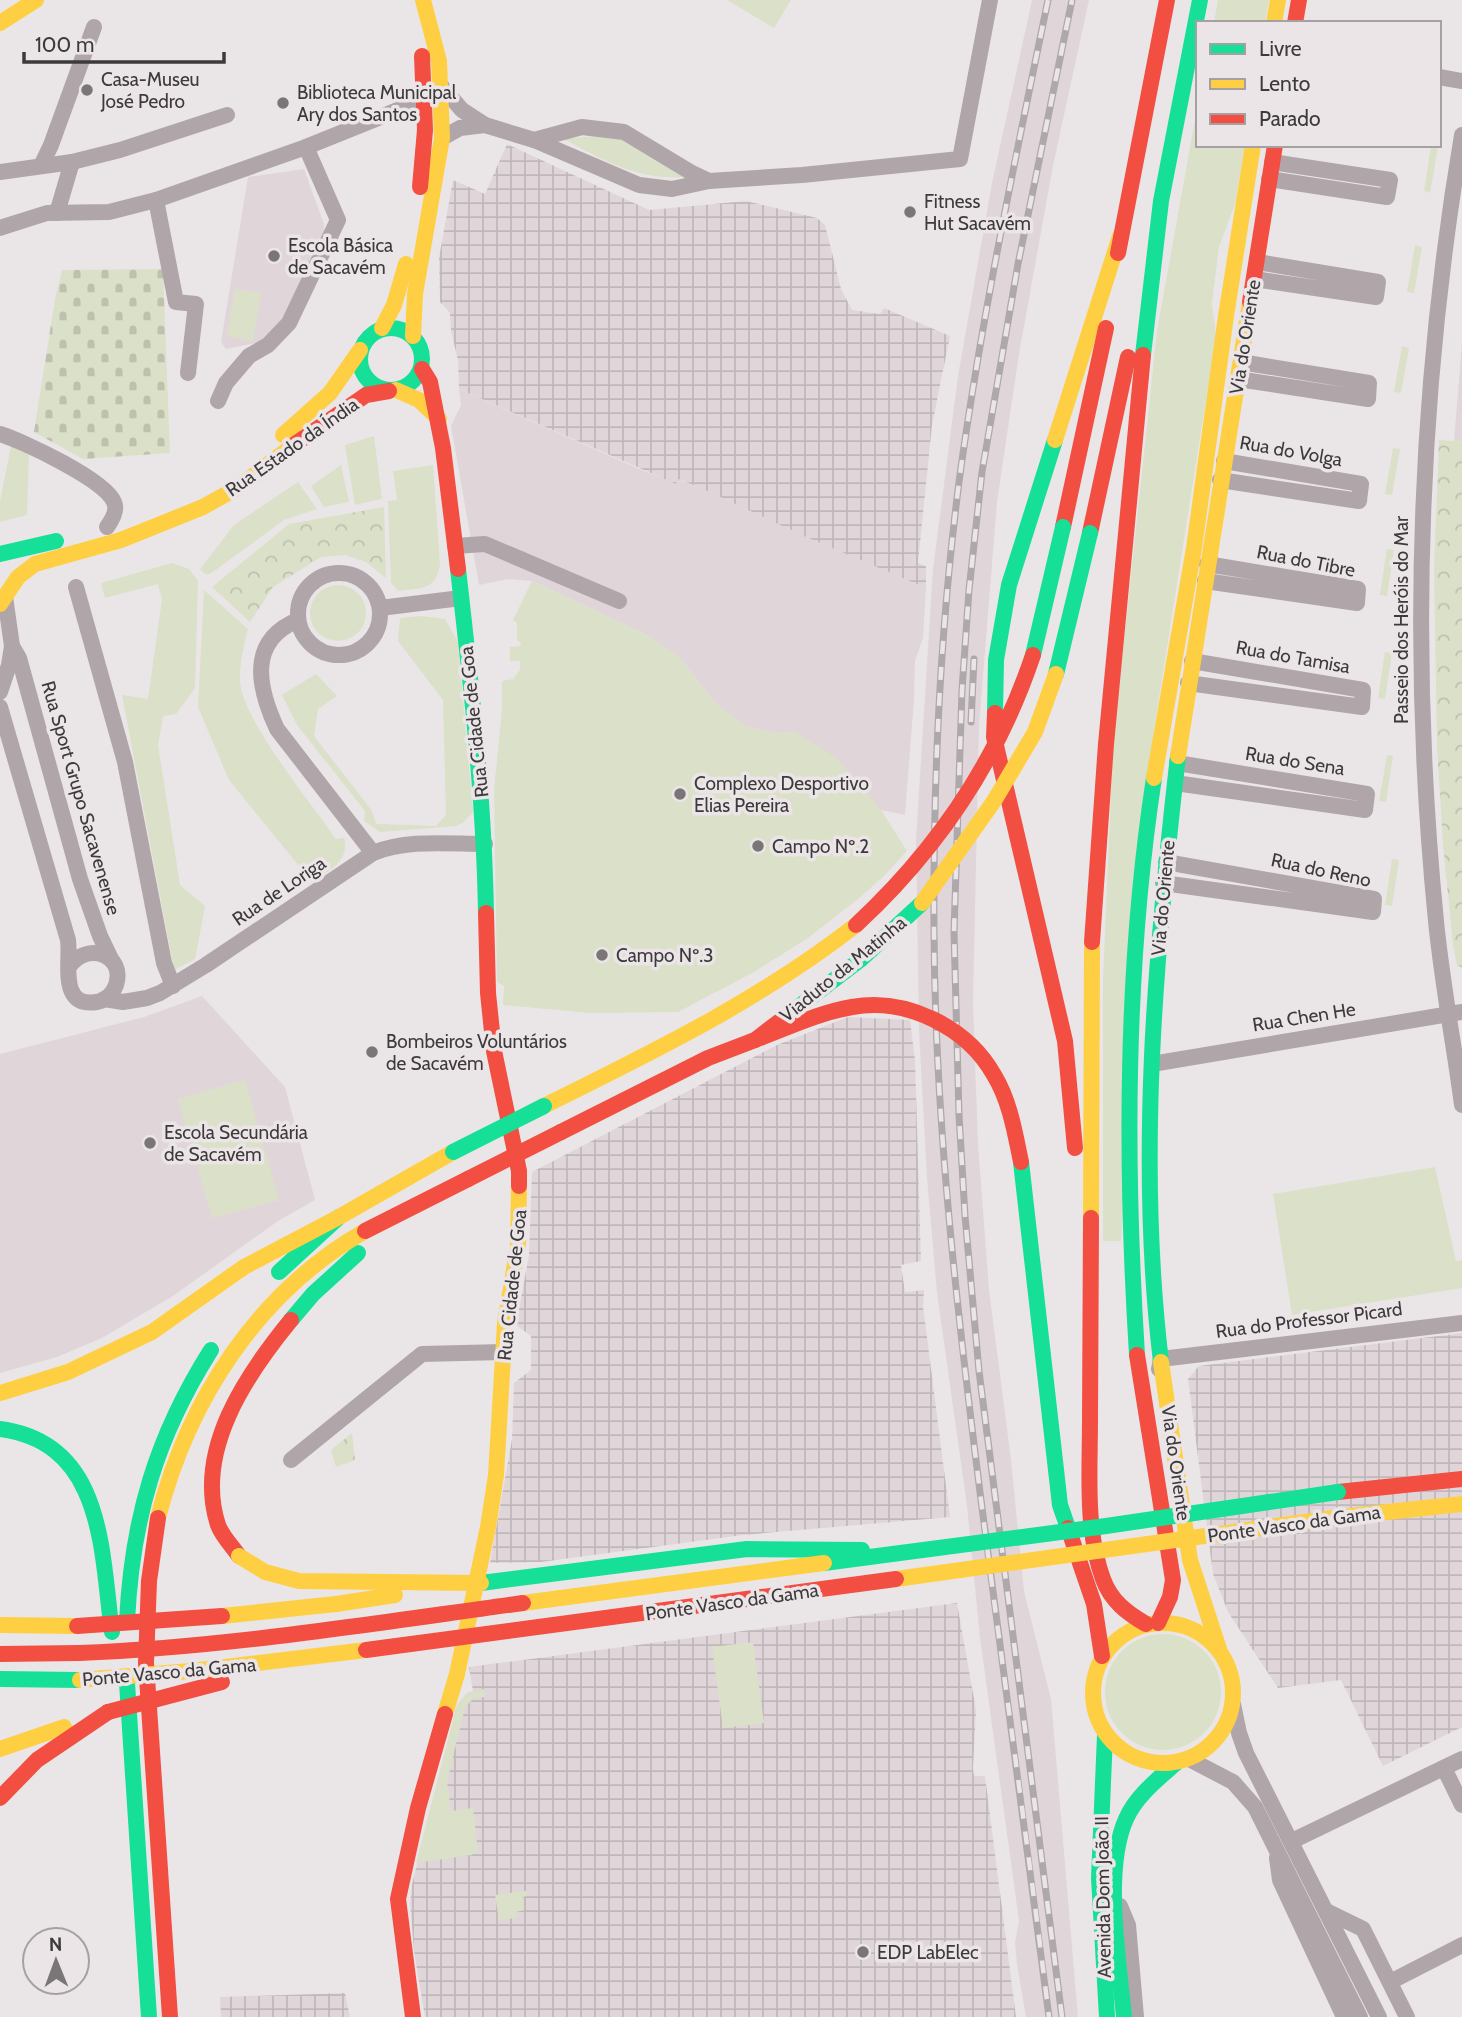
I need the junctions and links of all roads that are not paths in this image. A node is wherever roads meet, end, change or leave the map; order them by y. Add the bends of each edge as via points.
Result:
1 (36, 0) edge
2 (408, 0) edge
3 (423, 0) edge
4 (990, 0) edge
5 (1167, 0) edge
6 (1200, 0) edge
7 (1299, 0) edge
8 (1277, 2) edge
9 (1274, 21) edge
10 (1282, 21) edge
11 (1295, 21) edge
12 (0, 23) edge
13 (94, 27) dead end
14 (1441, 77) edge
15 (1462, 81) edge
16 (442, 87) junction
17 (424, 91) junction
18 (388, 114) junction
19 (227, 115) dead end
20 (485, 125) junction
21 (424, 134) junction
22 (1462, 135) edge
23 (443, 138) junction
24 (534, 140) junction
25 (306, 147) junction
26 (1254, 147) edge
27 (1275, 147) edge
28 (72, 162) junction
29 (1272, 162) junction
30 (41, 166) junction
31 (0, 172) edge
32 (1269, 180) junction
33 (709, 181) junction
34 (148, 203) junction
35 (57, 213) junction
36 (0, 228) edge
37 (1120, 236) junction
38 (1256, 262) junction
39 (1154, 264) junction
40 (1254, 279) junction
41 (382, 328) junction
42 (413, 336) junction
43 (360, 351) junction
44 (1241, 362) junction
45 (422, 369) junction
46 (188, 373) dead end
47 (1238, 379) junction
48 (393, 390) junction
49 (218, 401) dead end
50 (439, 419) junction
51 (0, 434) edge
52 (1224, 461) junction
53 (1220, 480) junction
54 (107, 527) junction
55 (455, 546) junction
56 (0, 554) edge
57 (0, 562) edge
58 (1207, 564) junction
59 (1205, 581) junction
60 (76, 587) dead end
61 (4, 597) edge
62 (461, 598) junction
63 (619, 601) dead end
64 (380, 607) junction
65 (298, 620) junction
66 (7, 633) edge
67 (1192, 661) junction
68 (1188, 683) junction
69 (0, 692) edge
70 (0, 706) edge
71 (1177, 763) junction
72 (1175, 783) junction
73 (485, 844) junction
74 (373, 853) junction
75 (1166, 862) junction
76 (1163, 883) junction
77 (112, 961) junction
78 (69, 967) junction
79 (173, 986) junction
80 (104, 999) junction
81 (1456, 1013) edge
82 (1132, 1017) junction
83 (755, 1040) junction
84 (1152, 1063) junction
85 (1128, 1104) junction
86 (1462, 1105) edge
87 (1075, 1168) dead end
88 (427, 1202) junction
89 (339, 1217) junction
90 (1132, 1271) junction
91 (266, 1284) dead end
92 (1462, 1322) edge
93 (1074, 1332) dead end
94 (217, 1342) dead end
95 (503, 1352) junction
96 (1161, 1359) junction
97 (0, 1394) edge
98 (0, 1429) edge
99 (1153, 1452) junction
100 (290, 1460) dead end
101 (1462, 1479) edge
102 (1462, 1504) edge
103 (917, 1550) junction
104 (481, 1583) junction
105 (1087, 1583) junction
106 (1152, 1623) junction
107 (0, 1625) edge
108 (1220, 1652) junction
109 (0, 1654) edge
110 (1102, 1656) junction
111 (316, 1657) junction
112 (0, 1679) edge
113 (1233, 1704) junction
114 (108, 1712) junction
115 (1105, 1735) junction
116 (0, 1749) edge
117 (133, 1759) junction
118 (1462, 1759) edge
119 (1182, 1761) junction
120 (1444, 1768) junction
121 (0, 1798) edge
122 (1462, 1805) edge
123 (1284, 1843) junction
124 (1116, 1896) junction
125 (1326, 1911) junction
126 (1462, 1944) edge
127 (1390, 1982) junction
128 (149, 2017) edge
129 (170, 2017) edge
130 (413, 2017) edge
131 (1107, 2017) edge
132 (1124, 2017) edge
133 (1136, 2017) edge
134 (1345, 2017) edge
135 (1360, 2017) edge
136 (1379, 2017) edge
137 (1407, 2017) edge

1 - 12 main road
2 - 17 main road via 424,64
3 - 16 main road
4 - 33 street via 960,159
5 - 37 main road
6 - 39 main road via 1161,201
7 - 11 main road
8 - 9 main road
8 - 10 main road
13 - 30 street
14 - 15 street
16 - 20 street via 462,110
16 - 23 main road
17 - 18 street
17 - 21 main road
18 - 21 street via 405,117
18 - 25 street
19 - 28 street
20 - 23 street via 460,128
20 - 24 street
21 - 41 main road via 412,238 398,292
22 - 81 street, Passeio dos Heróis do Mar via 1433,351 1422,537 1424,771 1436,923
23 - 42 main road via 415,295
24 - 33 street via 639,185 672,190
24 - 33 street via 582,127 624,132
25 - 34 street
25 - 49 street via 338,220 289,323 268,345 249,356 226,383
26 - 82 main road, Via do Oriente via 1147,826
27 - 29 main road, Via do Oriente
28 - 30 street
28 - 35 street
29 - 32 main road, Via do Oriente
29 - 32 street via 1390,180 1387,197
30 - 31 street
32 - 38 main road, Via do Oriente
34 - 35 street via 109,212
34 - 46 street via 176,302 196,304
35 - 36 street
37 - 87 main road via 1009,585 996,660 994,737 1065,1041
37 - 89 main road, Viaduto da Matinha, bridge via 1110,312 1032,657 992,749 963,801 920,859 875,908 778,982 654,1051 453,1152
38 - 40 main road, Via do Oriente
38 - 40 street via 1378,282 1376,297
39 - 83 main road, Viaduto da Matinha, bridge via 1137,314 1062,659 1035,732 995,801 922,903 860,960
39 - 106 main road via 1106,744 1092,957 1090,1479 1100,1574 1113,1599 1130,1616
40 - 44 main road, Via do Oriente
41 - 42 main road via 398,328
41 - 43 main road via 368,337
42 - 45 main road via 421,348
43 - 48 main road via 365,377 380,389
43 - 54 main road, Rua Estado da Índia via 330,393 265,450 175,503
44 - 47 main road, Via do Oriente
44 - 47 street via 1369,383 1367,399
45 - 48 main road via 411,384
45 - 50 main road, Rua Cidade de Goa
47 - 52 main road, Via do Oriente
48 - 50 main road via 419,400
48 - 61 main road, Rua Estado da Índia via 366,395 343,409 237,488 203,507 121,540 25,569
50 - 55 main road, Rua Cidade de Goa
51 - 54 street via 67,464 109,495 115,510
52 - 53 main road, Via do Oriente
52 - 53 street, Rua do Volga via 1361,484 1359,501
53 - 58 main road, Via do Oriente
54 - 56 main road, Rua Estado da Índia
55 - 62 main road, Rua Cidade de Goa
55 - 63 street via 485,544
57 - 61 main road via 8,576
58 - 59 main road, Via do Oriente
58 - 59 street, Rua do Tibre via 1358,589 1357,603
59 - 67 main road, Via do Oriente
60 - 79 street via 125,762 164,963
61 - 66 street, Rua Sport Grupo Sacavenense
62 - 64 street
62 - 73 main road, Rua Cidade de Goa
64 - 65 street via 369,584 345,573 332,573 309,584 298,607
64 - 65 street via 376,633 358,651 345,655 320,651 302,633
65 - 74 street via 275,632 267,642 261,681 267,708 277,729
66 - 69 street, Rua Sport Grupo Sacavenense via 9,665
66 - 77 street, Rua Sport Grupo Sacavenense via 19,658 80,879
67 - 68 main road, Via do Oriente
67 - 68 street, Rua do Tamisa via 1363,690 1362,707
68 - 71 main road, Via do Oriente
70 - 78 street via 68,940
71 - 72 main road, Via do Oriente
71 - 72 street, Rua do Sena via 1367,794 1365,810
72 - 75 main road, Via do Oriente
73 - 74 street, Rua de Loriga via 399,845
73 - 95 main road, Rua Cidade de Goa via 487,982 494,1051 520,1186 518,1246
74 - 79 street, Rua de Loriga
75 - 76 main road, Via do Oriente
75 - 76 street, Rua do Reno via 1374,899 1373,912
76 - 84 main road, Via do Oriente
77 - 78 street via 89,952
77 - 80 street, Rua Sport Grupo Sacavenense via 117,981
78 - 80 street via 68,984 78,998
79 - 80 street, Rua de Loriga via 148,998
81 - 84 street, Rua Chen He
81 - 86 street, Passeio dos Heróis do Mar
82 - 84 main road
82 - 85 main road, Via do Oriente
83 - 88 main road, Viaduto da Matinha, bridge via 708,1058
83 - 105 main road, bridge via 832,1011 871,1005 913,1010 954,1030 990,1066 1011,1109 1021,1161 1060,1506
84 - 85 main road
84 - 96 main road, Via do Oriente via 1151,1239
85 - 90 main road, Via do Oriente
88 - 104 main road, bridge via 359,1252 274,1341 246,1383 221,1434 211,1488 218,1528 226,1544 265,1572 299,1581
88 - 129 main road via 373,1225 341,1245 261,1317 196,1412 163,1500 146,1606 146,1663
89 - 91 main road
89 - 97 main road via 244,1267 152,1332 68,1372
90 - 96 main road via 1146,1335
90 - 99 main road, Via do Oriente via 1138,1364
92 - 96 street, Rua do Professor Picard
93 - 105 main road via 1074,1482
94 - 117 main road via 169,1424 137,1525 129,1578 126,1665
95 - 100 street via 422,1354
95 - 130 main road, Rua Cidade de Goa via 499,1443 488,1527 457,1674 418,1808 398,1899
96 - 99 street via 1152,1393
96 - 108 main road, Via do Oriente via 1190,1560
98 - 117 main road via 47,1445 78,1476 94,1507
99 - 106 main road, Via do Oriente via 1173,1580 1170,1597
101 - 103 main road, Ponte Vasco da Gama, bridge
102 - 111 main road, Ponte Vasco da Gama, bridge
103 - 104 main road, bridge via 747,1549
103 - 109 main road, Ponte Vasco da Gama, bridge via 245,1640 145,1650
104 - 107 main road, bridge via 184,1620
105 - 110 main road via 1097,1613
106 - 108 main road via 1182,1625 1203,1635
106 - 110 main road via 1129,1631
108 - 113 main road via 1231,1677
110 - 115 main road via 1092,1696
111 - 112 main road, Ponte Vasco da Gama, bridge via 183,1673 80,1680
111 - 114 main road, bridge
113 - 119 main road via 1225,1727 1210,1746
113 - 123 street via 1246,1753
114 - 116 main road
114 - 121 main road via 39,1758
115 - 119 main road via 1136,1759 1156,1764
115 - 131 main road, Avenida Dom João II via 1099,1914
117 - 128 main road
118 - 120 street
119 - 123 street via 1226,1777
119 - 124 main road, Avenida Dom João II via 1141,1797 1124,1824 1116,1856
120 - 122 street
120 - 123 street
123 - 125 street
123 - 134 street via 1280,1880
123 - 135 street
124 - 132 main road, Avenida Dom João II
124 - 133 street via 1128,1925
125 - 127 street via 1363,1929
125 - 136 street
126 - 127 street
127 - 137 street

